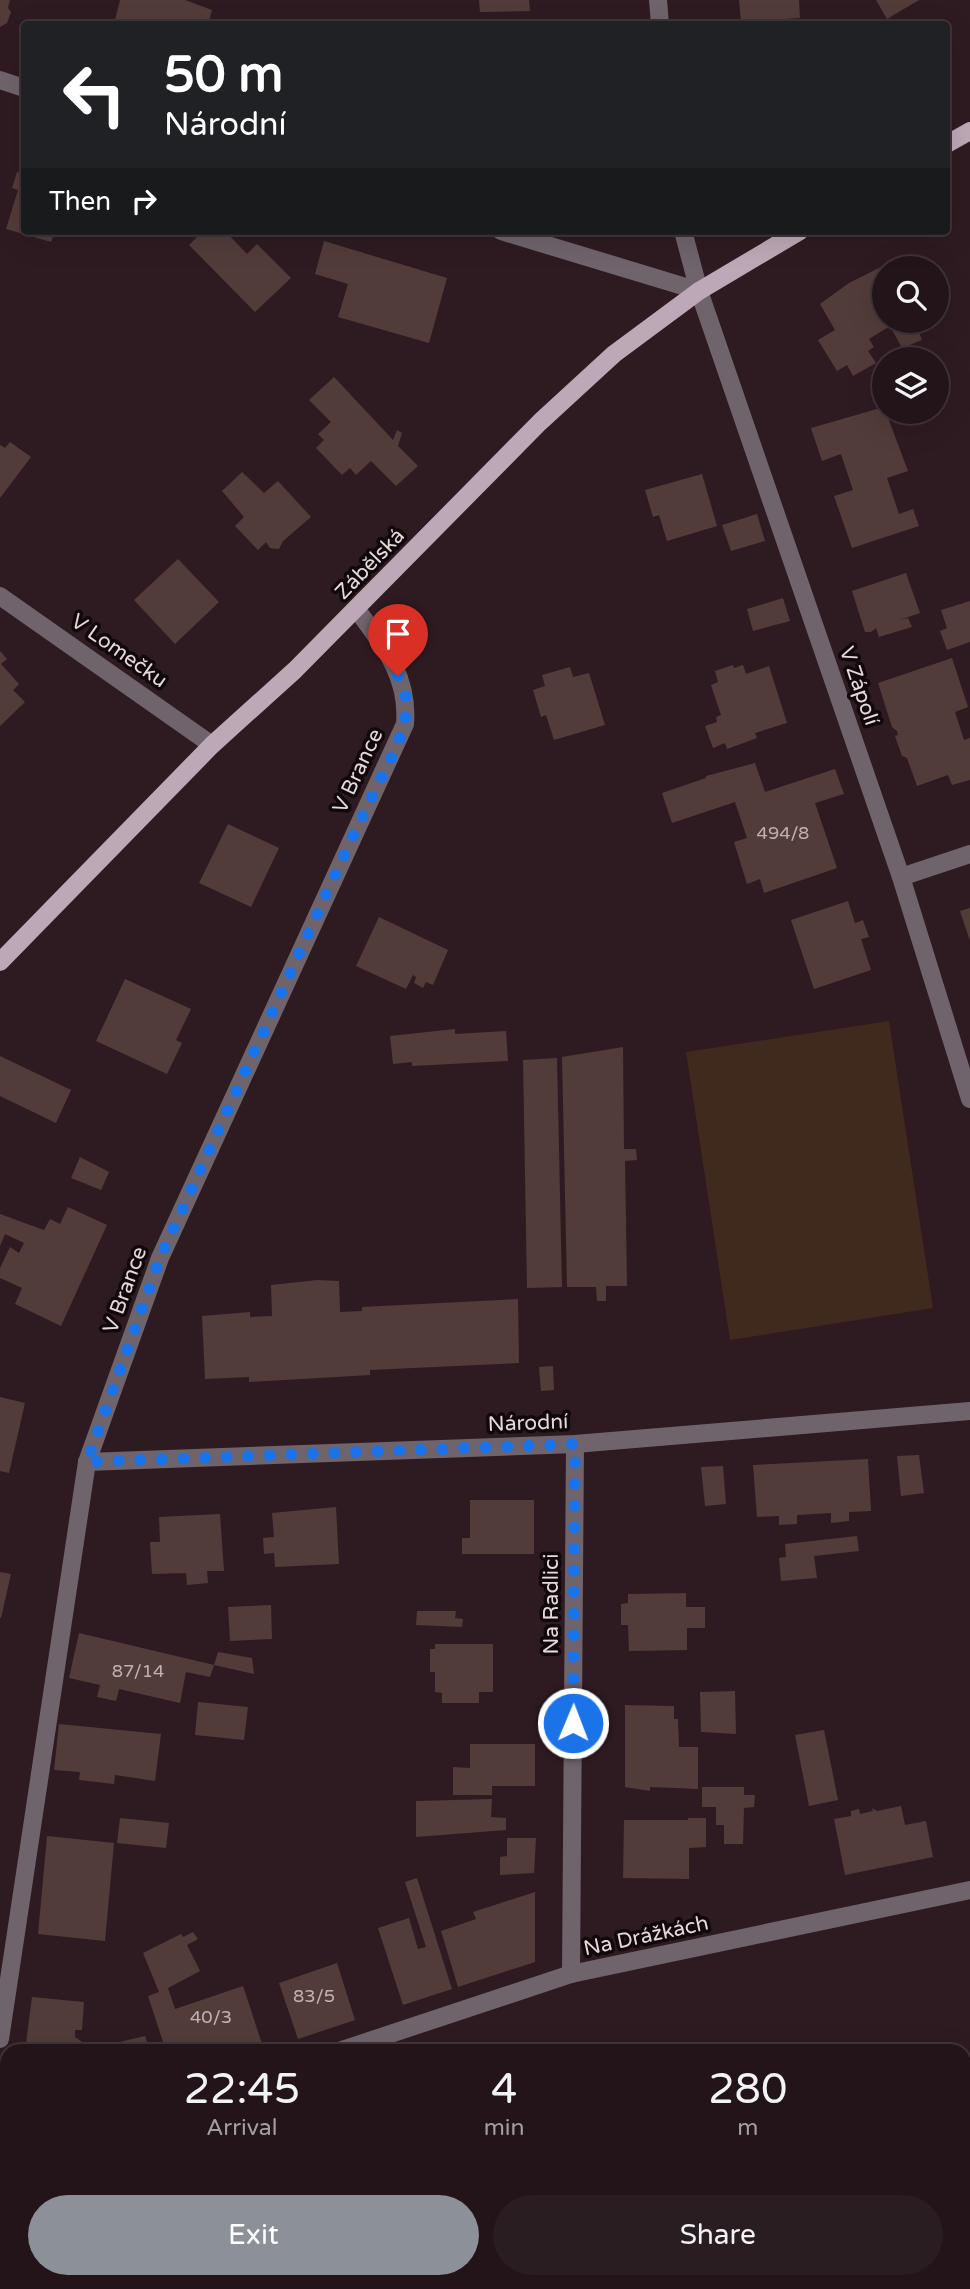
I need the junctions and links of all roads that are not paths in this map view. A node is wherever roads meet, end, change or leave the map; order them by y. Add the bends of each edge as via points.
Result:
1 (658, 0) edge
2 (660, 21) edge
3 (0, 80) edge
4 (21, 87) edge
5 (970, 131) edge
6 (950, 142) edge
7 (514, 235) edge
8 (684, 235) edge
9 (793, 235) edge
10 (699, 290) junction
11 (0, 596) edge
12 (356, 610) junction
13 (212, 745) junction
14 (970, 854) edge
15 (901, 877) junction
16 (0, 962) edge
17 (970, 1099) edge
18 (970, 1411) edge
19 (575, 1444) junction
20 (87, 1462) junction
21 (970, 1890) edge
22 (571, 1974) junction
23 (0, 2039) edge
24 (360, 2044) edge

1 - 2 street
3 - 4 street
5 - 6 main road
7 - 10 street
8 - 10 street, V Zápolí
9 - 10 main road, Zábělská
10 - 12 main road, Zábělská via 614,354 549,413
10 - 15 street, V Zápolí
11 - 13 street, V Lomečku
12 - 13 main road, Zábělská
12 - 20 street, V Brance via 389,653 407,700 405,724 160,1258
13 - 16 main road, Zábělská
14 - 15 street
15 - 17 street, V Zápolí
18 - 19 street, Národní
19 - 20 street, Národní
19 - 22 street, Na Radlici
20 - 23 street, V Brance
21 - 22 street, Na Drážkách
22 - 24 street, Na Drážkách

